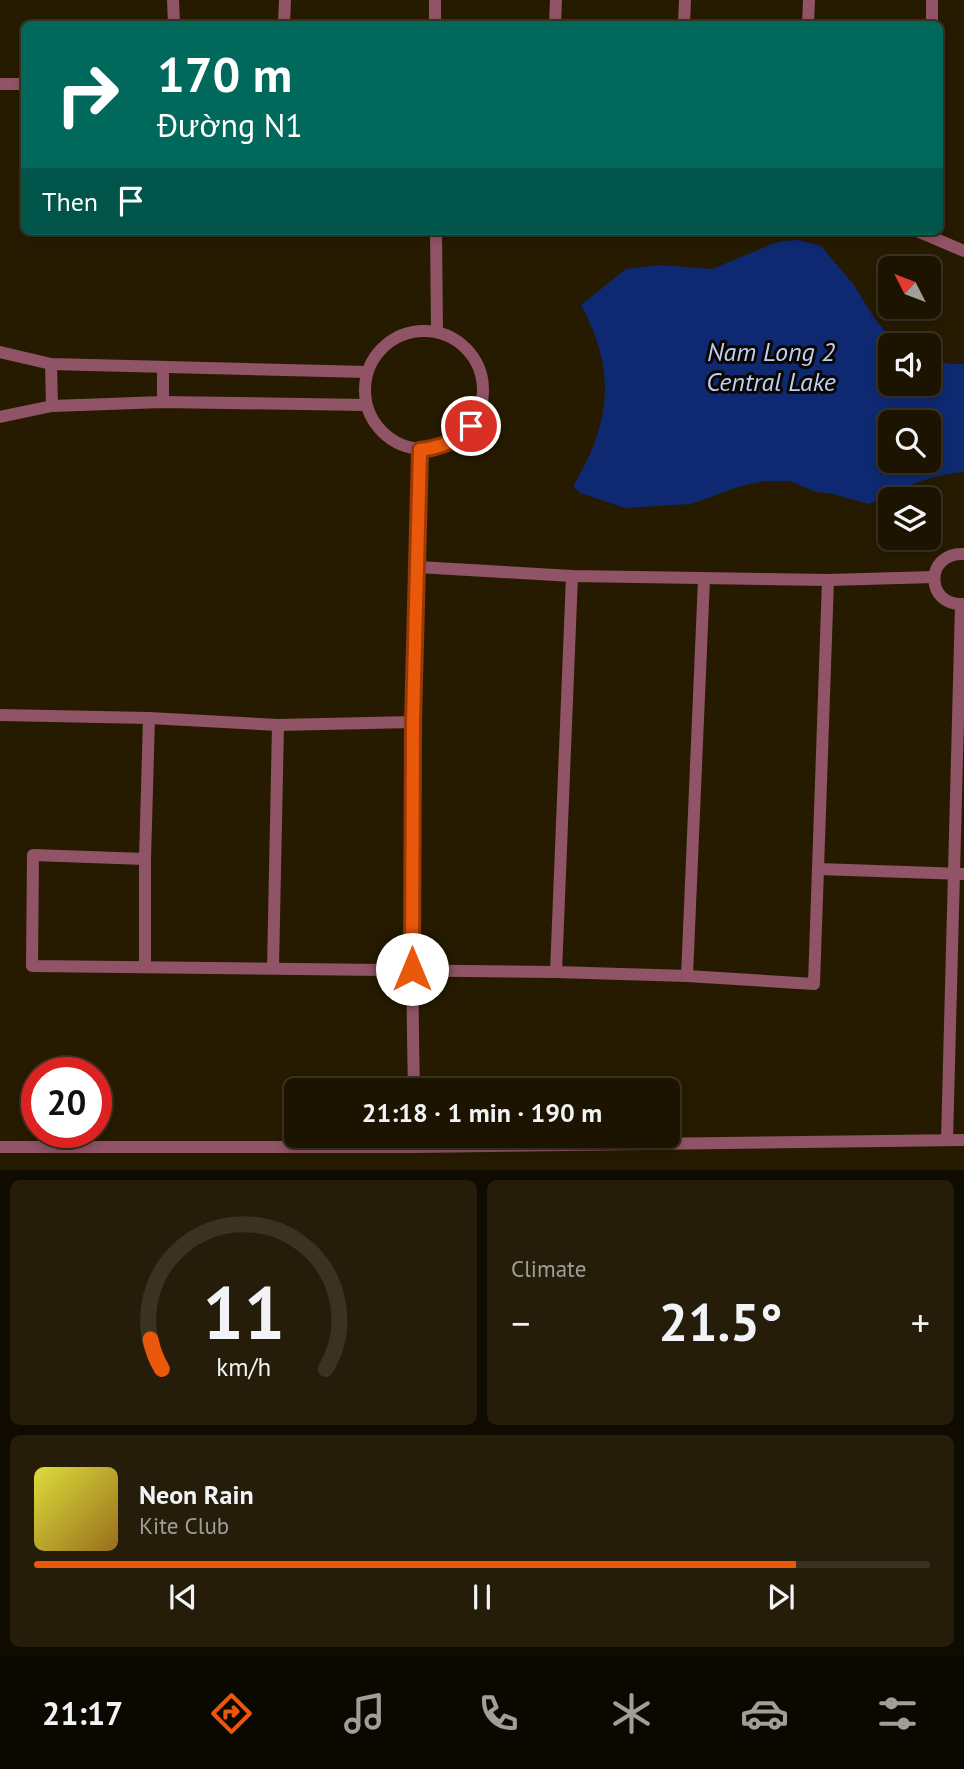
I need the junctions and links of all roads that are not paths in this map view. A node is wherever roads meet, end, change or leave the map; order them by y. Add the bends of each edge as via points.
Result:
1 (173, 0) edge
2 (285, 0) edge
3 (435, 0) edge
4 (556, 0) edge
5 (685, 0) edge
6 (809, 0) edge
7 (932, 0) edge
8 (174, 21) edge
9 (284, 21) edge
10 (435, 21) edge
11 (555, 21) edge
12 (684, 21) edge
13 (808, 21) edge
14 (932, 21) edge
15 (0, 84) edge
16 (21, 84) edge
17 (436, 235) edge
18 (934, 235) edge
19 (964, 251) edge
20 (437, 332) junction
21 (0, 352) edge
22 (51, 364) junction
23 (163, 367) junction
24 (368, 372) junction
25 (163, 402) junction
26 (366, 405) junction
27 (52, 406) junction
28 (0, 417) edge
29 (420, 450) junction
30 (964, 554) edge
31 (418, 567) junction
32 (572, 576) junction
33 (934, 577) junction
34 (704, 579) junction
35 (828, 579) junction
36 (963, 604) edge
37 (0, 715) edge
38 (149, 718) junction
39 (413, 722) junction
40 (278, 724) junction
41 (145, 859) junction
42 (818, 869) junction
43 (959, 874) edge
44 (145, 965) junction
45 (273, 968) junction
46 (412, 969) junction
47 (556, 972) junction
48 (687, 976) junction
49 (414, 1078) edge
50 (947, 1140) junction
51 (964, 1140) edge
52 (680, 1141) edge
53 (284, 1143) edge
54 (0, 1147) edge

1 - 8 lane
2 - 9 lane
3 - 10 lane
4 - 11 lane
5 - 12 lane
6 - 13 lane
7 - 14 lane
15 - 16 lane
17 - 20 lane
18 - 19 lane
20 - 24 lane via 402,335 375,357
20 - 29 lane via 470,352 480,369 481,408 457,440
21 - 22 lane
22 - 23 lane
22 - 27 lane
23 - 24 lane
23 - 25 lane
24 - 26 lane
25 - 26 lane
25 - 27 lane
26 - 29 lane via 386,436 401,446
27 - 28 lane
29 - 31 lane
30 - 33 lane via 941,561
31 - 32 lane
31 - 39 lane
32 - 34 lane
32 - 47 lane
33 - 35 lane
33 - 36 lane via 941,597
34 - 35 lane
34 - 48 lane
35 - 42 lane
36 - 43 lane
37 - 38 lane
38 - 40 lane
38 - 41 lane
39 - 40 lane
39 - 46 lane
40 - 45 lane
41 - 44 lane
41 - 44 lane via 33,855 32,965
42 - 43 lane
42 - 48 lane via 814,984
43 - 50 lane
44 - 45 lane
45 - 46 lane
46 - 47 lane
46 - 49 lane
47 - 48 lane
50 - 51 lane
50 - 52 lane
53 - 54 lane

